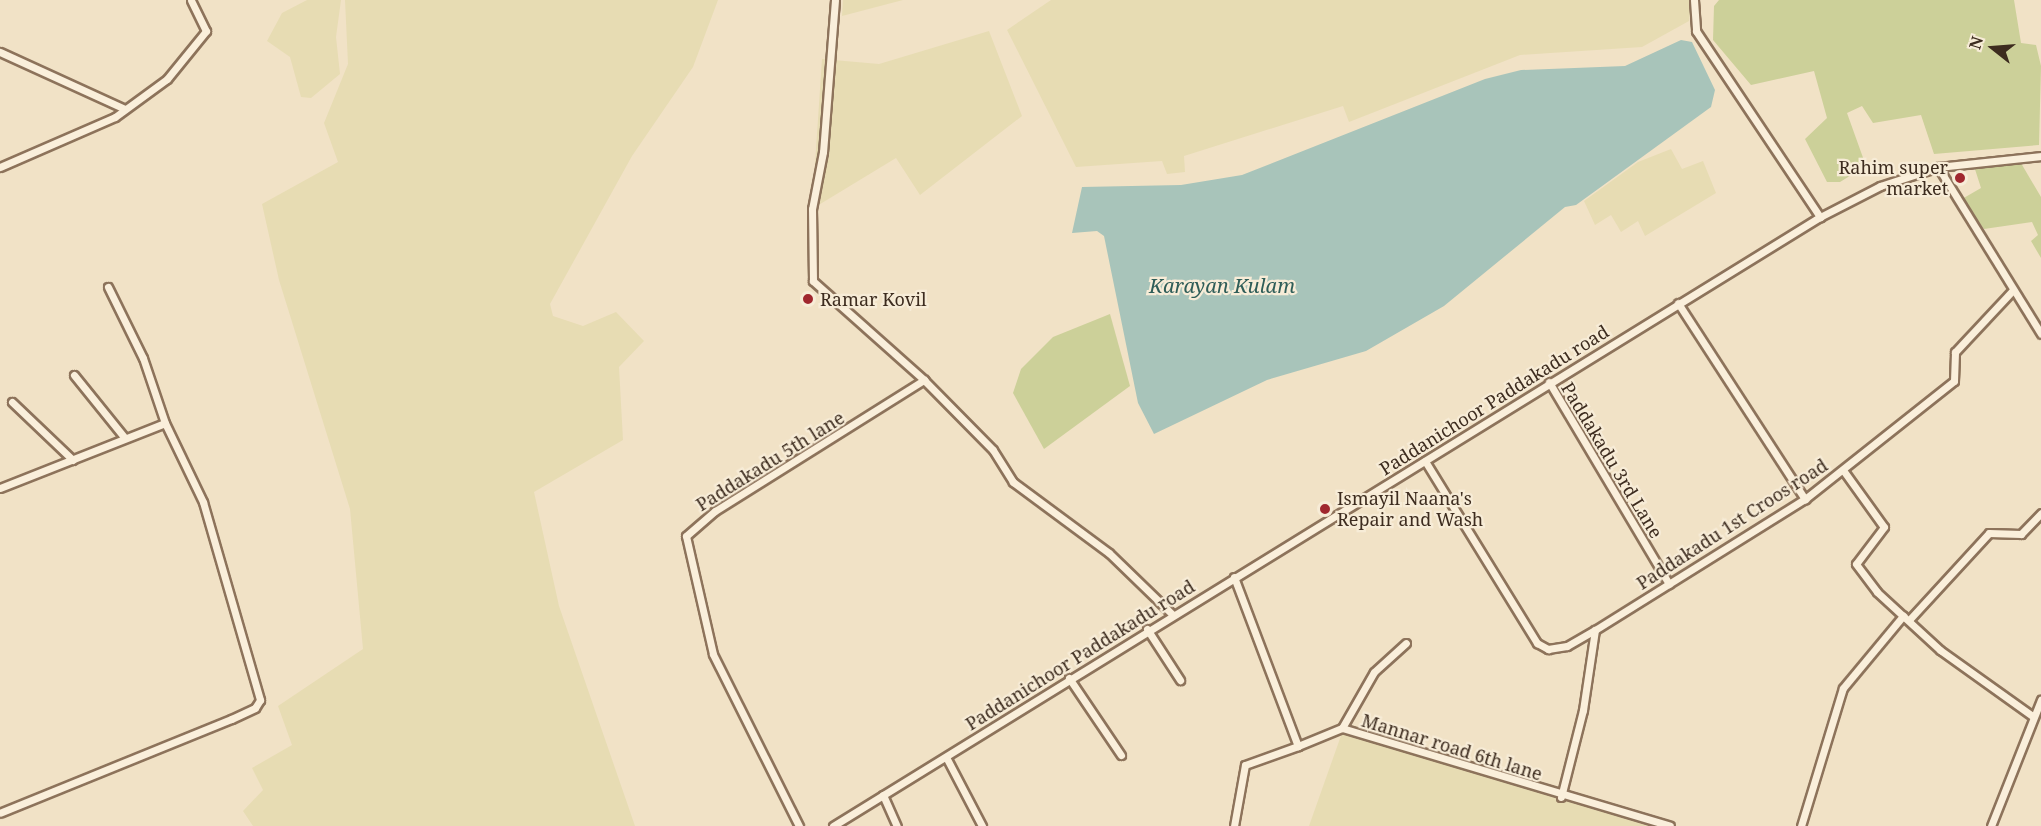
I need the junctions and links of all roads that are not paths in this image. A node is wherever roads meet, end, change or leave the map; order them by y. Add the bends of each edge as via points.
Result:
1 (191, 0) edge
2 (835, 0) edge
3 (1694, 0) edge
4 (0, 52) edge
5 (125, 110) junction
6 (2041, 156) edge
7 (0, 167) edge
8 (1938, 167) junction
9 (1820, 217) junction
10 (108, 287) dead end
11 (2013, 290) junction
12 (1678, 303) junction
13 (2041, 334) edge
14 (74, 375) dead end
15 (924, 380) junction
16 (1549, 382) junction
17 (12, 402) dead end
18 (165, 423) junction
19 (124, 437) junction
20 (73, 460) junction
21 (1425, 461) junction
22 (1843, 470) junction
23 (0, 488) edge
24 (1804, 499) junction
25 (2041, 513) edge
26 (1234, 577) junction
27 (1669, 584) junction
28 (1173, 614) junction
29 (1906, 618) junction
30 (1148, 629) junction
31 (1595, 630) junction
32 (1406, 643) dead end
33 (1069, 678) junction
34 (1180, 680) dead end
35 (2041, 700) edge
36 (2031, 715) junction
37 (1342, 728) junction
38 (1298, 746) junction
39 (1121, 755) dead end
40 (946, 757) junction
41 (883, 795) junction
42 (1561, 796) junction
43 (0, 813) edge
44 (799, 826) edge
45 (833, 826) edge
46 (897, 826) edge
47 (982, 826) edge
48 (1234, 826) edge
49 (1670, 826) edge
50 (1801, 826) edge
51 (1991, 826) edge

1 - 5 street via 206,31 167,79
2 - 15 street via 823,152 812,209 813,281
3 - 9 street via 1696,31
4 - 5 street
5 - 7 street
6 - 8 street, Paddanichoor Paddakadu road
8 - 9 street, Paddanichoor Paddakadu road via 1880,186
8 - 11 street
9 - 12 street, Paddanichoor Paddakadu road
10 - 18 street via 143,358
11 - 13 street
11 - 22 street, Paddakadu 1st Croos road via 1955,352 1954,381
12 - 16 street, Paddanichoor Paddakadu road
12 - 24 street
14 - 19 street
15 - 28 street via 993,450 1013,482 1109,553
15 - 44 street, Paddakadu 5th lane via 715,511 686,536 713,654
16 - 21 street, Paddanichoor Paddakadu road
16 - 27 street, Paddakadu 3rd Lane
17 - 20 street
18 - 19 street
18 - 43 street via 203,502 260,700 255,708 231,719
19 - 20 street
20 - 23 street
21 - 26 street, Paddanichoor Paddakadu road
21 - 31 street, Paddakadu 1st Croos road via 1538,643 1548,649 1567,646
22 - 24 street, Paddakadu 1st Croos road
22 - 29 street via 1884,527 1856,564
24 - 27 street, Paddakadu 1st Croos road
25 - 29 street via 2021,534 1989,533
26 - 28 street, Paddanichoor Paddakadu road
26 - 38 street
27 - 31 street, Paddakadu 1st Croos road
28 - 30 street, Paddanichoor Paddakadu road
29 - 36 street
29 - 50 street via 1843,688
30 - 33 street, Paddanichoor Paddakadu road
30 - 34 street
31 - 42 street via 1583,710
32 - 37 street via 1374,672
33 - 39 street
33 - 40 street, Paddanichoor Paddakadu road
35 - 36 street
36 - 51 street
37 - 38 street, Mannar road 6th lane
37 - 42 street, Mannar road 6th lane
38 - 48 street, Mannar road 6th lane via 1245,765
40 - 41 street, Paddanichoor Paddakadu road
40 - 47 street
41 - 45 street, Paddanichoor Paddakadu road
41 - 46 street
42 - 49 street, Mannar road 6th lane

